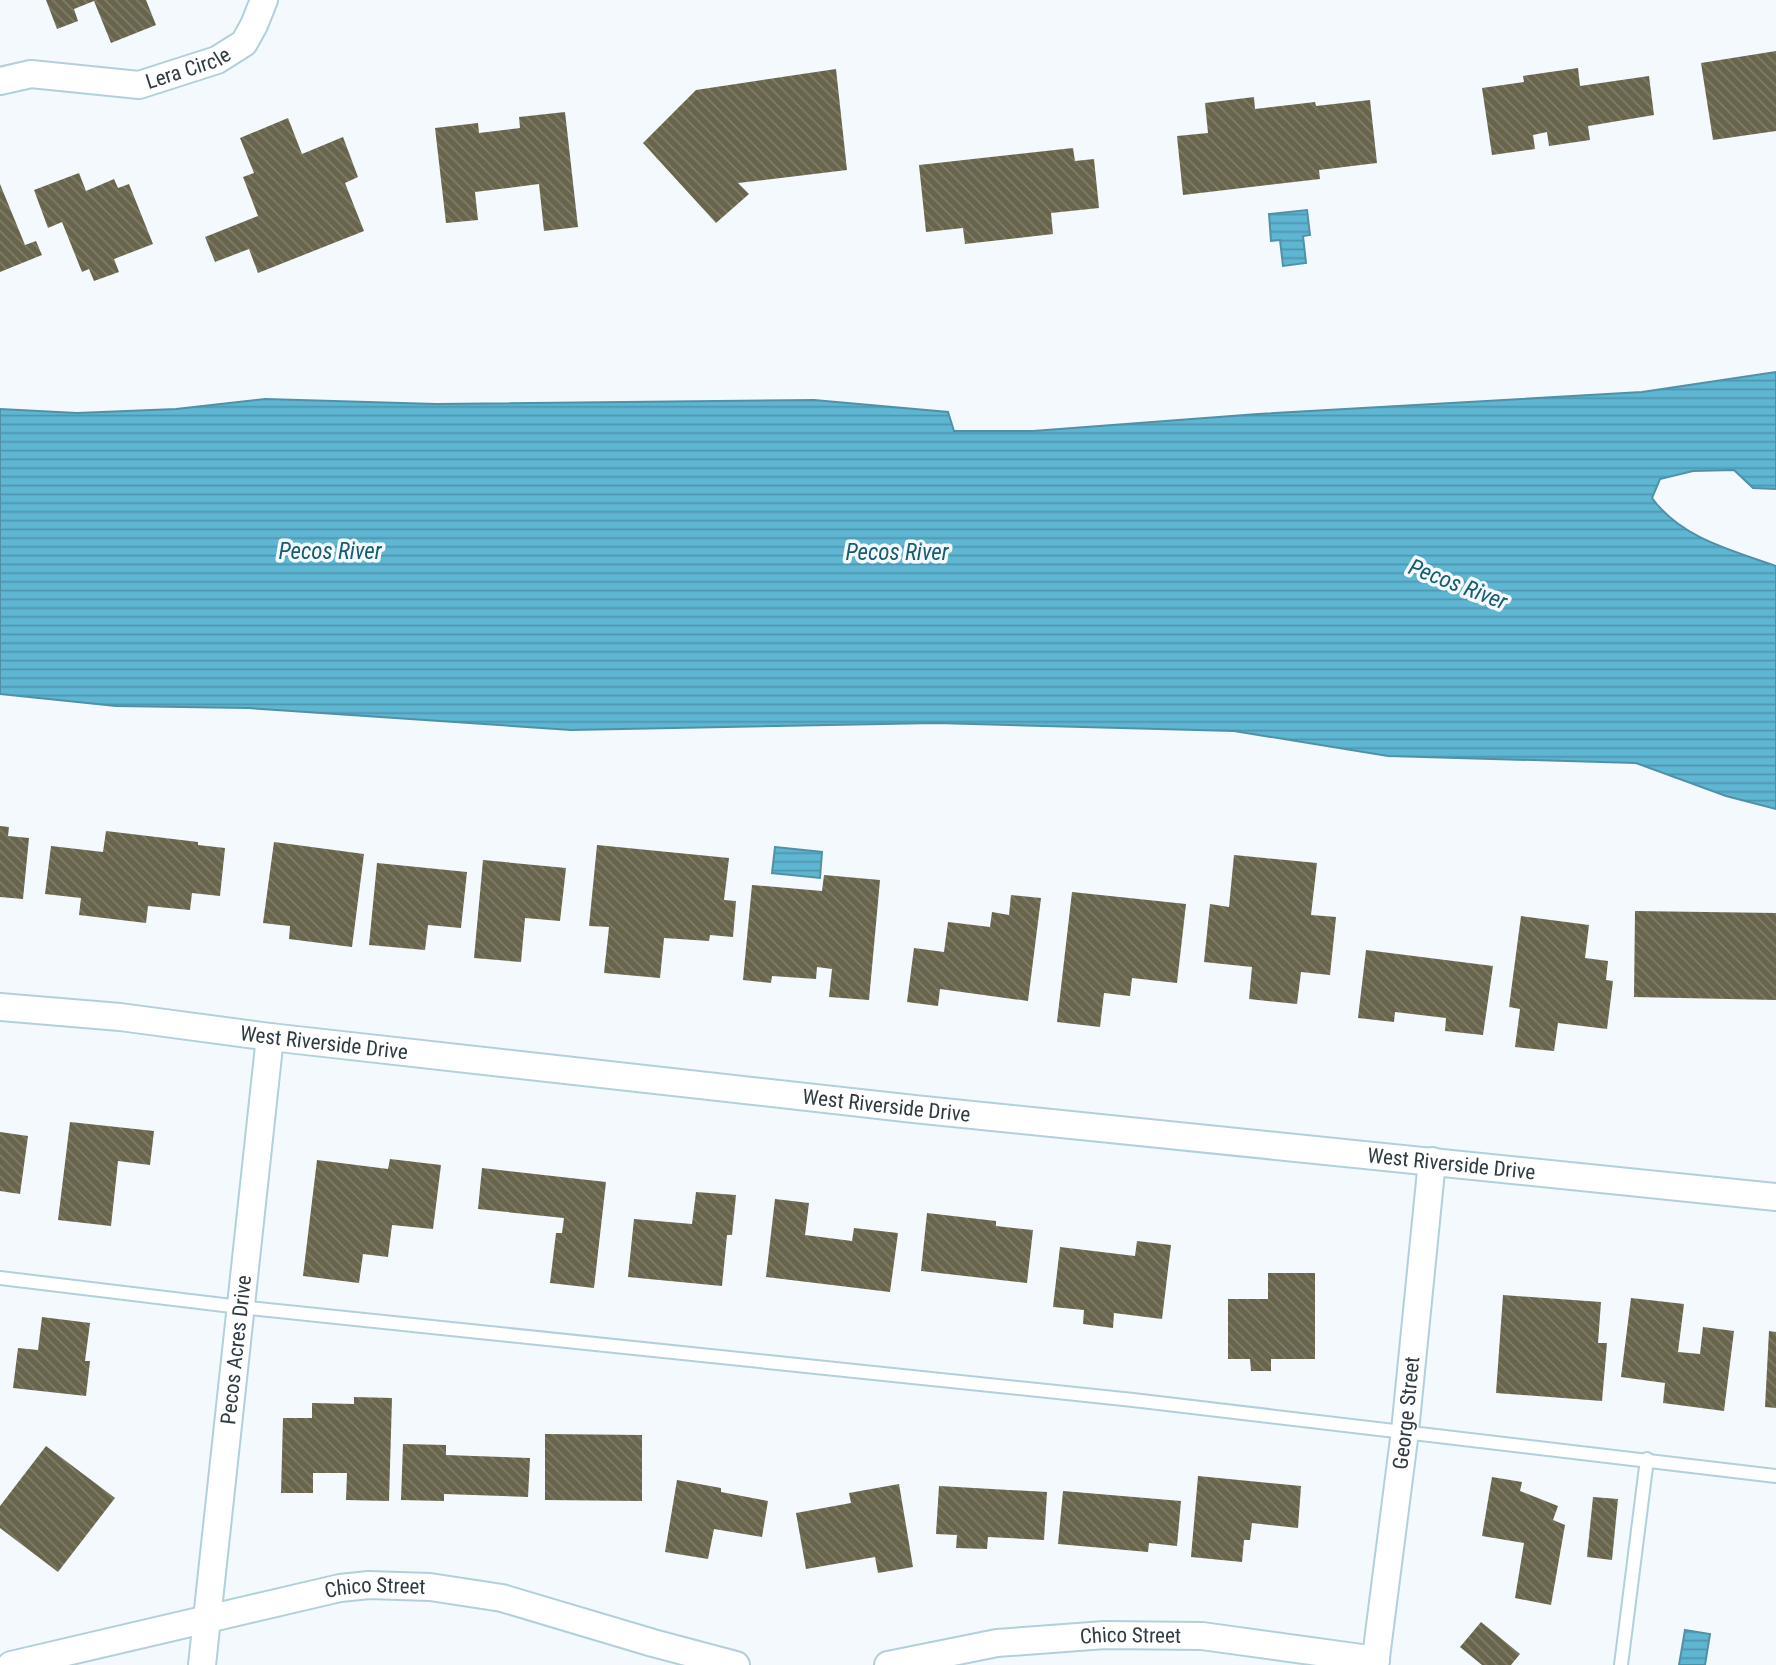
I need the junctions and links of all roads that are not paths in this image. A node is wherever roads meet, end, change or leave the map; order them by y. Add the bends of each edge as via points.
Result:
1 (264, 0) edge
2 (0, 81) edge
3 (0, 1007) edge
4 (270, 1037) junction
5 (1432, 1161) junction
6 (1776, 1197) edge
7 (0, 1278) edge
8 (240, 1307) junction
9 (1405, 1431) junction
10 (1647, 1460) junction
11 (1776, 1476) edge
12 (206, 1620) junction
13 (1376, 1662) edge
14 (12, 1665) edge
15 (202, 1665) edge
16 (736, 1665) edge
17 (888, 1665) edge
18 (1621, 1665) edge

1 - 2 street, Lera Circle via 244,43 216,60 139,85 31,74
3 - 4 street, West Riverside Drive
4 - 5 street, West Riverside Drive
4 - 8 street, Pecos Acres Drive
5 - 6 street, West Riverside Drive
5 - 9 street, George Street
7 - 8 lane
8 - 9 lane
8 - 12 street, Pecos Acres Drive
9 - 10 lane
9 - 13 street, George Street
10 - 11 lane
10 - 18 lane
12 - 14 street, Chico Street
12 - 15 street, Pecos Acres Drive
12 - 16 street, Chico Street via 340,1588 430,1587 502,1598
13 - 17 street, Chico Street via 1202,1636 1105,1635 997,1643

